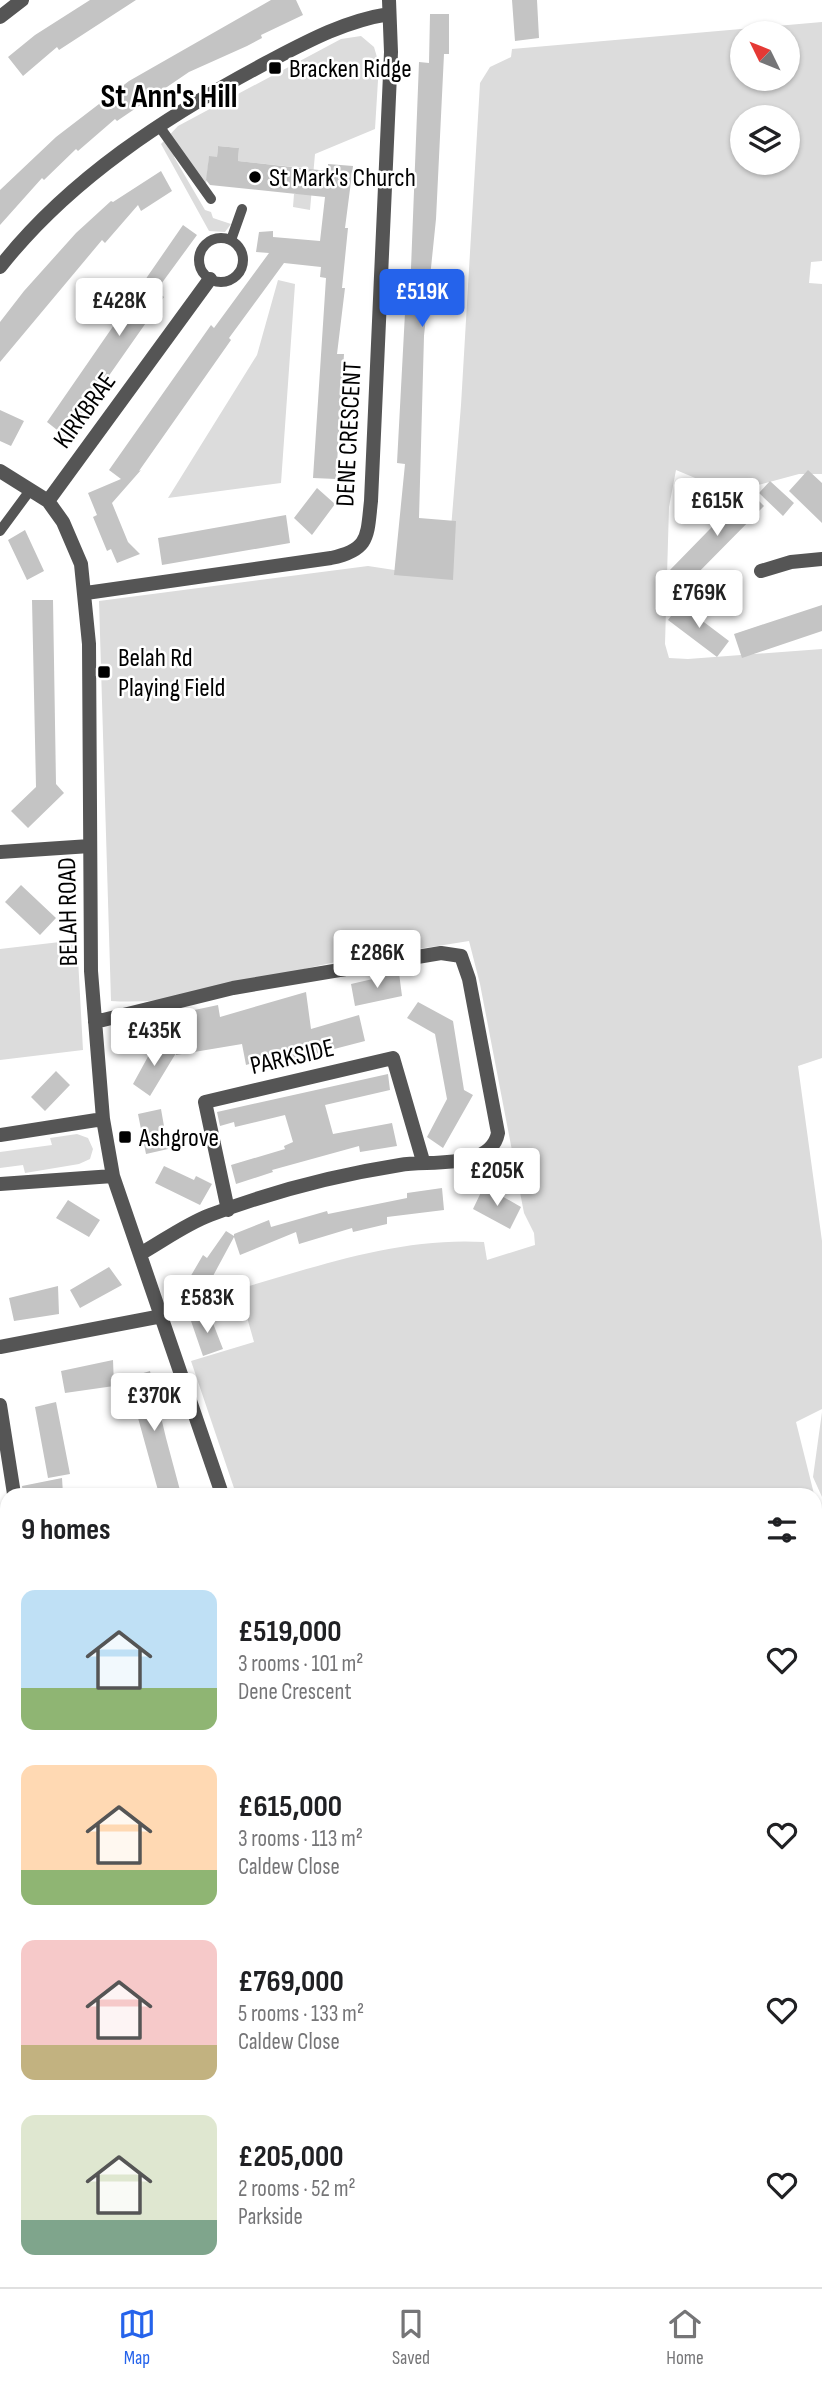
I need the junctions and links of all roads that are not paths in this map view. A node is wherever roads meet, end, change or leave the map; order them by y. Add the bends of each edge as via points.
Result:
1 (22, 0) edge
2 (389, 7) edge
3 (0, 17) edge
4 (159, 126) junction
5 (211, 199) dead end
6 (242, 209) dead end
7 (231, 240) junction
8 (0, 267) edge
9 (210, 279) junction
10 (0, 471) edge
11 (31, 489) junction
12 (48, 501) junction
13 (0, 531) edge
14 (822, 558) edge
15 (761, 571) dead end
16 (86, 593) junction
17 (90, 846) junction
18 (0, 852) edge
19 (96, 1022) junction
20 (103, 1119) junction
21 (0, 1135) edge
22 (423, 1161) junction
23 (113, 1176) junction
24 (0, 1184) edge
25 (228, 1210) junction
26 (140, 1254) junction
27 (162, 1316) junction
28 (0, 1347) edge
29 (0, 1405) edge
30 (13, 1488) edge
31 (220, 1488) edge

1 - 3 street
2 - 4 street via 303,43
2 - 16 street, DENE CRESCENT via 391,52 368,533 352,554
4 - 5 lane
4 - 8 street via 50,211
6 - 7 lane
7 - 9 lane via 213,239 202,248 201,269
7 - 9 lane via 243,253 242,269 232,280
9 - 12 street, KIRKBRAE
10 - 11 street, BELAH ROAD
11 - 12 street, BELAH ROAD
11 - 13 lane
12 - 16 street, BELAH ROAD via 73,542
14 - 15 street
16 - 17 street, BELAH ROAD
17 - 18 street
17 - 19 street, BELAH ROAD
19 - 20 street, BELAH ROAD
19 - 22 street via 233,988 389,959 441,953 461,956 498,1133 492,1148 471,1160
20 - 21 street
20 - 23 street, BELAH ROAD
22 - 25 street via 317,1181
22 - 25 street, PARKSIDE via 393,1058 205,1102
23 - 24 street
23 - 26 street, BELAH ROAD
25 - 26 street via 209,1215
26 - 27 street, BELAH ROAD
27 - 28 street
27 - 31 street, BELAH ROAD
29 - 30 street

